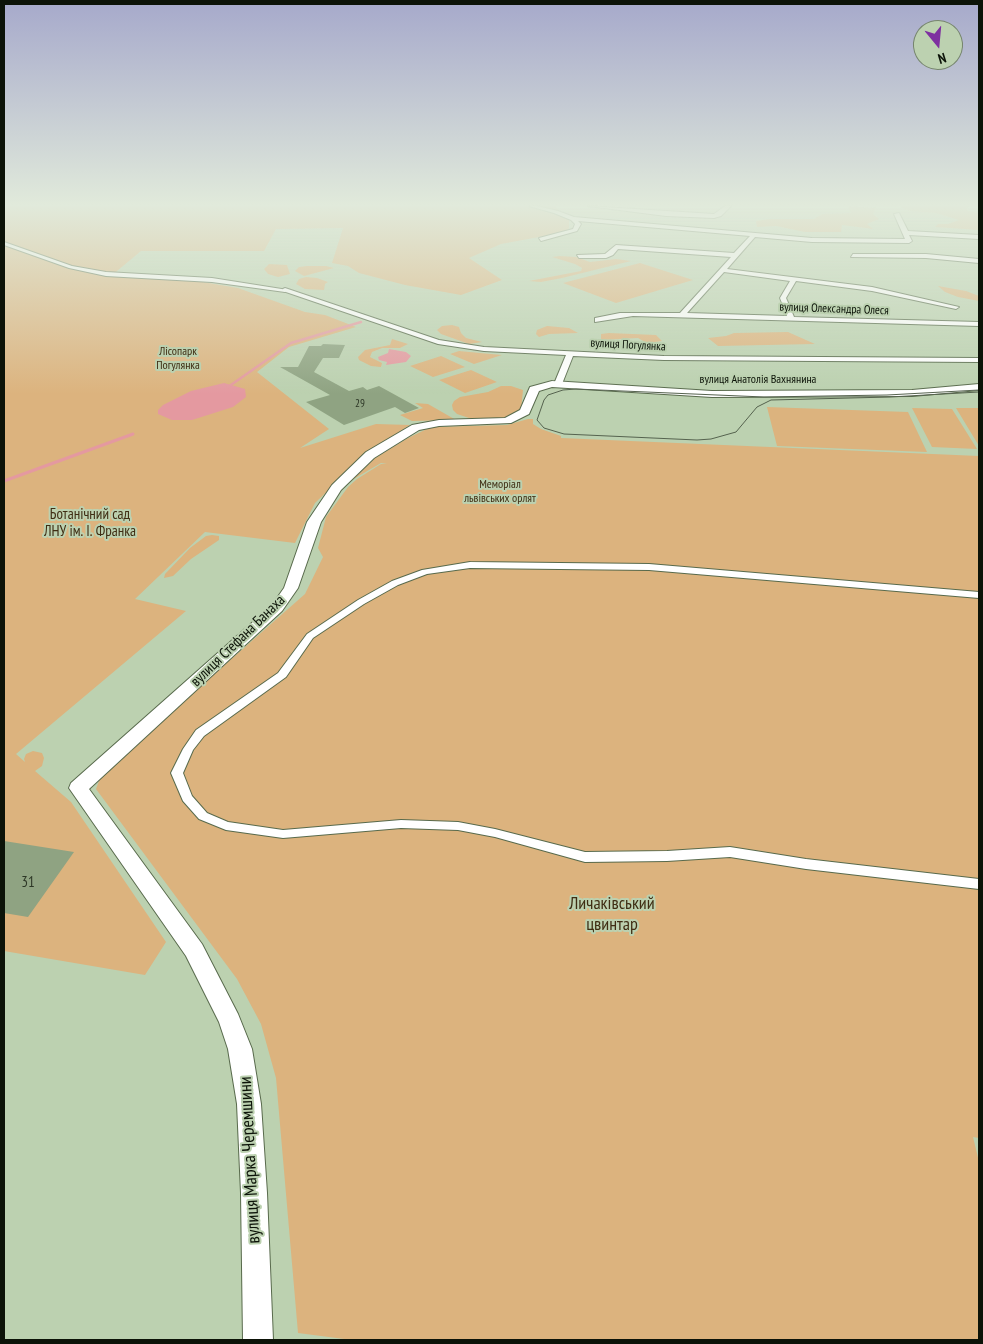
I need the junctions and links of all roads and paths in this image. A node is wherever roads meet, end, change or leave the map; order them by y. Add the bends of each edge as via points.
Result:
1 (80, 269) edge
2 (721, 270) joint
3 (794, 279) junction
4 (285, 290) joint
5 (956, 307) dead end
6 (681, 316) junction
7 (792, 319) junction
8 (598, 320) dead end
9 (979, 324) edge
10 (570, 354) junction
11 (979, 360) edge
12 (558, 384) junction
13 (537, 387) joint
14 (979, 387) edge
15 (979, 595) edge
16 (78, 788) joint
17 (979, 884) edge
18 (258, 1340) edge

1 - 4 street via 106,274 205,279
2 - 3 street
2 - 6 street
3 - 5 street via 872,289
3 - 7 street via 783,298
4 - 10 street, вулиця Погулянка via 438,342 484,349
6 - 7 street, вулиця Олександра Олеся
6 - 8 street, вулиця Олександра Олеся via 620,315
7 - 9 street, вулиця Олександра Олеся
10 - 11 street, вулиця Погулянка via 731,360
10 - 12 street
12 - 13 street, вулиця Анатолія Вахнянина
12 - 14 street, вулиця Анатолія Вахнянина via 748,394 912,393
13 - 16 street, вулиця Стефана Банаха via 532,391 525,412 517,417 494,422 423,425 400,435 370,455 336,488 314,522 291,588 277,608
15 - 17 street via 649,567 470,565 424,572 395,582 310,636 282,675 200,734 188,749 177,773 187,798 203,816 226,826 283,834 401,824 458,826 585,857 730,852
16 - 18 street, вулиця Марка Черемшини via 194,950 240,1048 249,1104

